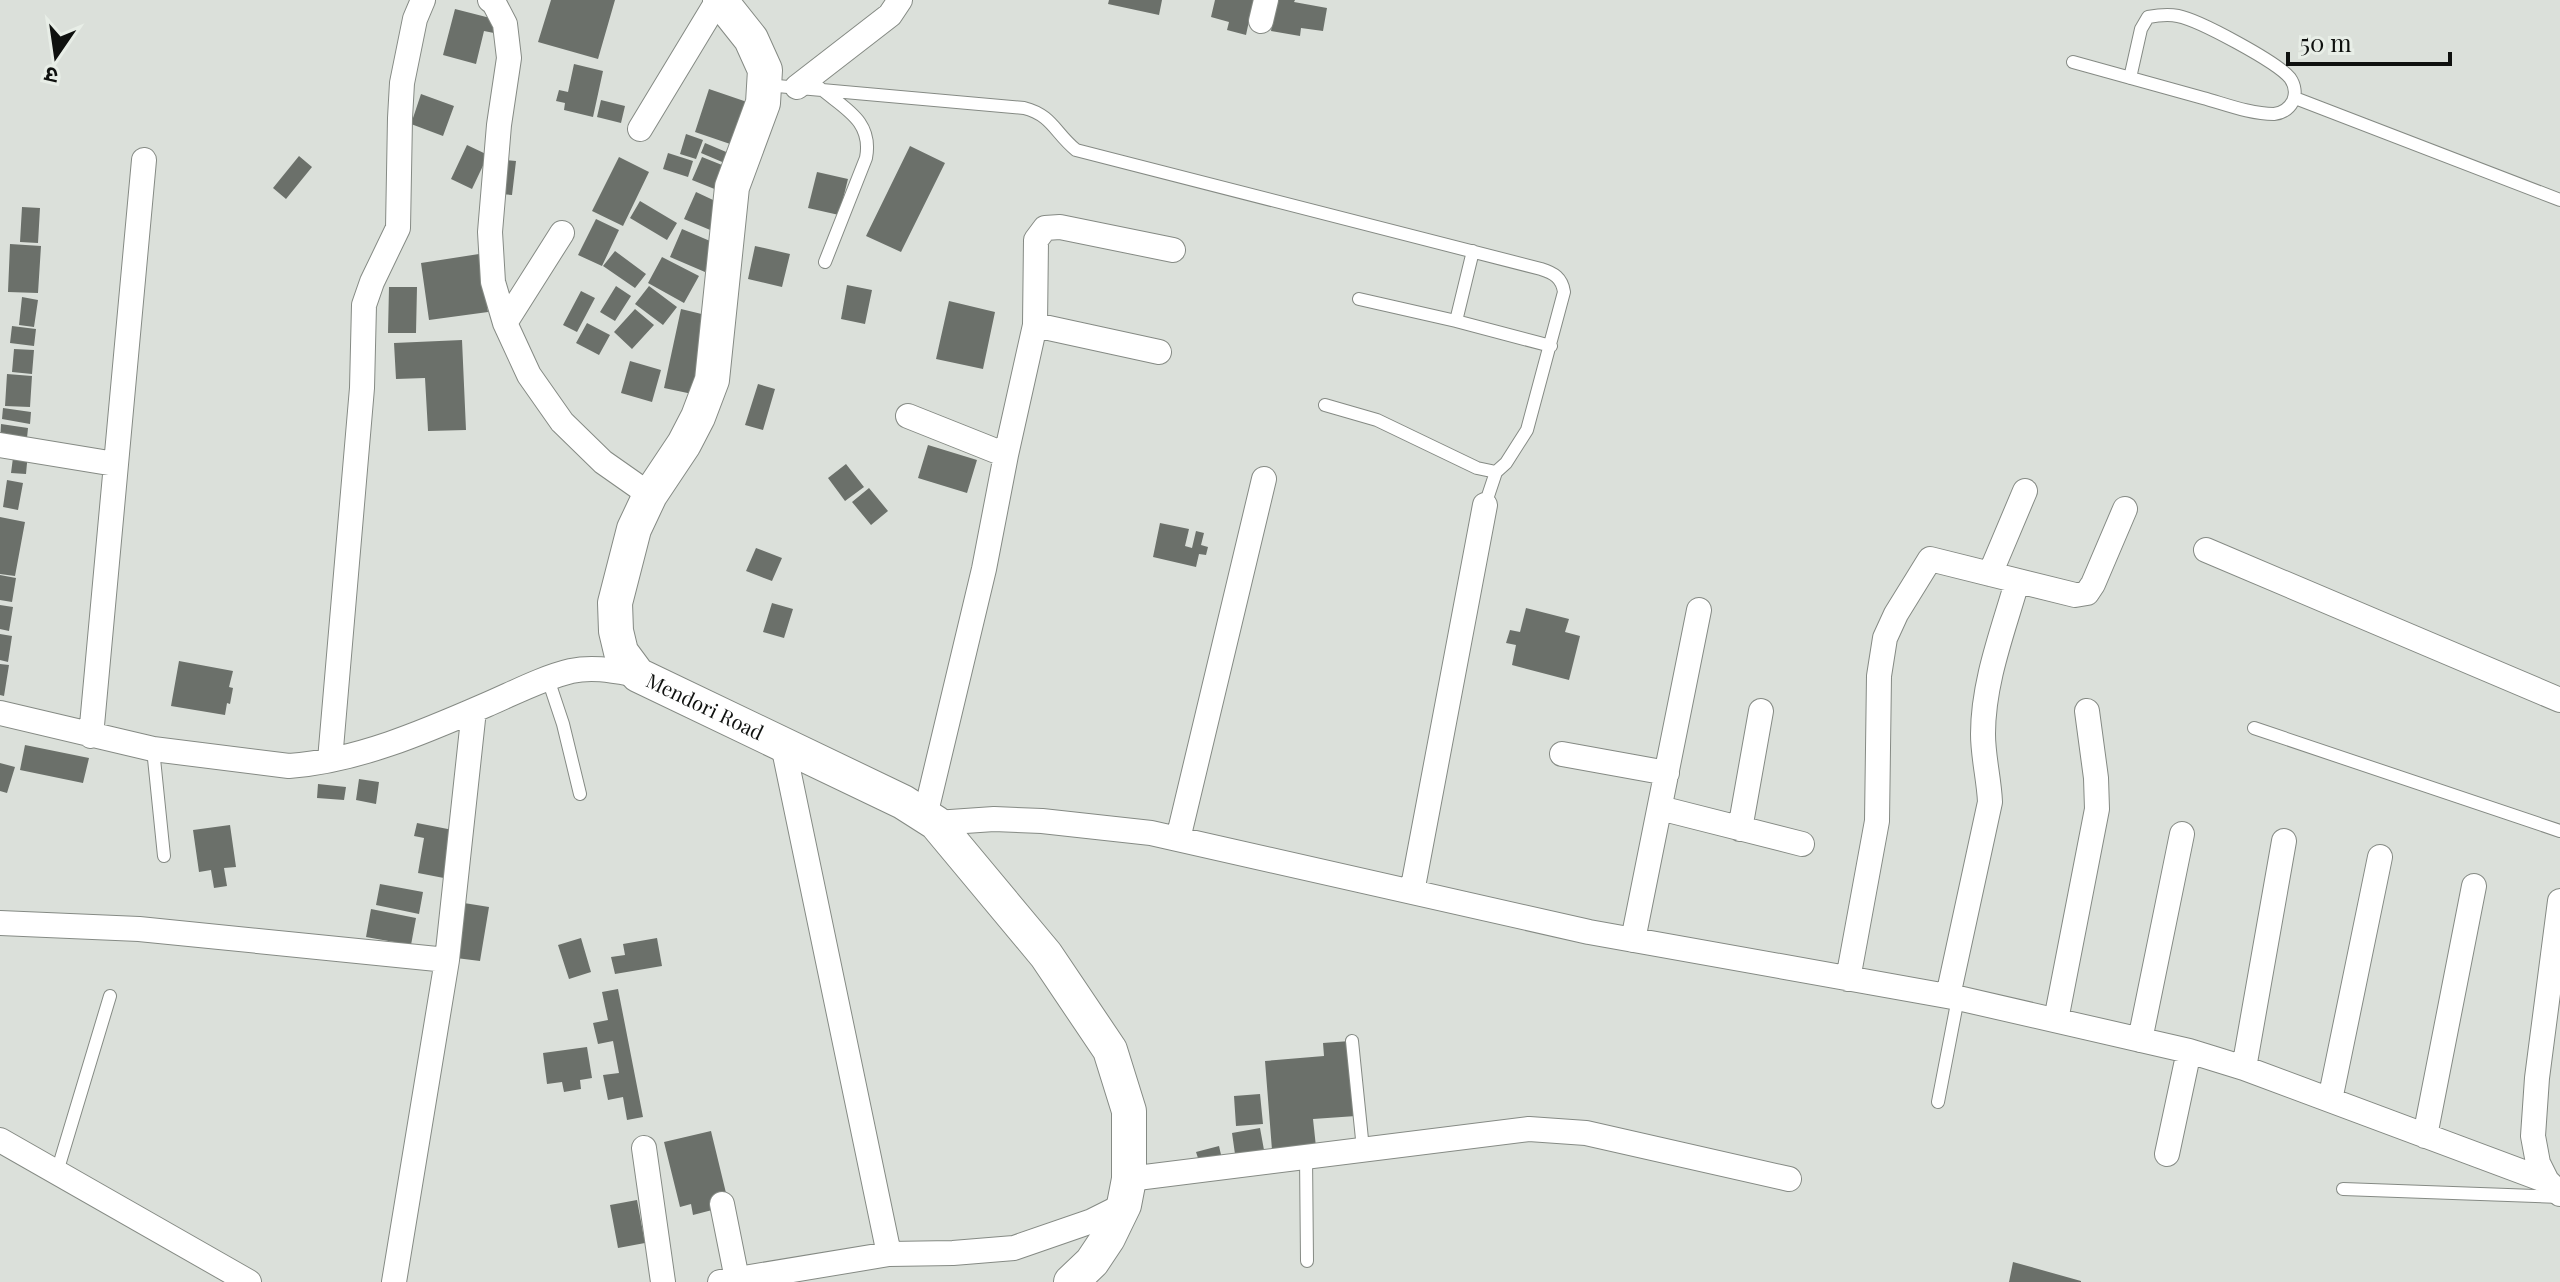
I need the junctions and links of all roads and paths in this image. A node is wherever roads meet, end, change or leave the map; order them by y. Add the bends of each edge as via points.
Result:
1 (423, 0) edge
2 (490, 0) edge
3 (719, 0) edge
4 (900, 0) edge
5 (2073, 62) dead end
6 (2130, 78) junction
7 (794, 87) junction
8 (2295, 98) junction
9 (640, 129) dead end
10 (144, 160) dead end
11 (2560, 200) edge
12 (562, 233) dead end
13 (1173, 250) dead end
14 (1473, 251) junction
15 (825, 262) dead end
16 (1359, 299) dead end
17 (1456, 321) junction
18 (505, 323) junction
19 (1035, 325) junction
20 (1551, 346) junction
21 (1159, 352) dead end
22 (1325, 405) dead end
23 (908, 416) dead end
24 (0, 445) edge
25 (1006, 455) junction
26 (115, 464) junction
27 (1496, 472) junction
28 (1264, 479) dead end
29 (2025, 491) dead end
30 (650, 495) junction
31 (1485, 505) joint
32 (2125, 509) dead end
33 (2206, 550) dead end
34 (1990, 574) junction
35 (2017, 582) junction
36 (1699, 610) dead end
37 (638, 675) junction
38 (548, 679) junction
39 (2560, 700) edge
40 (474, 710) junction
41 (1761, 711) dead end
42 (2087, 711) dead end
43 (0, 713) edge
44 (2254, 728) dead end
45 (91, 736) junction
46 (783, 745) junction
47 (153, 749) junction
48 (1562, 754) dead end
49 (330, 760) junction
50 (1667, 773) junction
51 (580, 794) dead end
52 (1660, 808) junction
53 (931, 820) junction
54 (1740, 829) junction
55 (2560, 831) edge
56 (2182, 834) dead end
57 (1178, 839) junction
58 (2284, 841) dead end
59 (1802, 844) dead end
60 (164, 856) dead end
61 (2380, 857) dead end
62 (2474, 886) dead end
63 (1412, 892) junction
64 (2560, 901) edge
65 (0, 923) edge
66 (1633, 940) junction
67 (447, 960) junction
68 (1848, 979) junction
69 (110, 996) dead end
70 (1953, 997) junction
71 (2056, 1020) junction
72 (2140, 1040) junction
73 (1352, 1041) dead end
74 (2189, 1051) junction
75 (2244, 1068) junction
76 (2330, 1100) junction
77 (1938, 1102) dead end
78 (2425, 1136) junction
79 (0, 1140) edge
80 (644, 1148) dead end
81 (1363, 1149) junction
82 (2167, 1154) dead end
83 (1306, 1156) junction
84 (57, 1172) junction
85 (1789, 1179) dead end
86 (2343, 1189) dead end
87 (2556, 1191) edge
88 (1126, 1192) junction
89 (722, 1204) dead end
90 (889, 1254) junction
91 (1307, 1261) dead end
92 (728, 1280) edge
93 (249, 1282) edge
94 (394, 1282) edge
95 (663, 1282) edge
96 (1071, 1282) edge

1 - 49 street via 402,83 398,228 364,305 362,388
2 - 18 street via 505,24 509,58 490,232 493,282
3 - 7 main road, Mendori Road via 751,39 765,70
3 - 9 street
4 - 7 street via 890,15
5 - 6 lane
6 - 8 lane via 2255,112 2277,114
6 - 8 lane via 2148,17 2180,16 2271,63 2290,78
7 - 14 lane via 1024,108 1052,122 1076,150
7 - 15 lane via 865,129 869,143
7 - 30 main road, Mendori Road via 763,103 732,187 712,380 684,444
8 - 11 lane
10 - 26 street
12 - 18 street
13 - 19 street via 1045,228 1036,240
14 - 17 lane
14 - 20 lane via 1551,272 1562,281
16 - 17 lane
17 - 20 lane
18 - 30 street via 529,375 562,422 603,462
19 - 21 street
19 - 25 street
20 - 27 lane via 1527,430
22 - 27 lane via 1377,420
23 - 25 street
24 - 26 street
25 - 53 street
26 - 45 street
27 - 31 lane
28 - 57 street
29 - 34 street
30 - 37 main road, Mendori Road via 634,529 615,603 621,652
31 - 63 street
32 - 35 street via 2087,593
33 - 39 street
34 - 35 street
34 - 68 street via 1930,559 1885,638 1879,676 1877,821
35 - 70 street via 1987,688 1983,733 1990,802
36 - 50 street
37 - 38 street via 601,668
37 - 46 main road, Mendori Road
38 - 40 street
38 - 51 lane
40 - 49 street via 380,747
40 - 67 street
41 - 54 street
42 - 71 street via 2097,809
43 - 45 street
44 - 55 lane
45 - 47 street
46 - 53 main road, Mendori Road
46 - 90 street
47 - 49 street via 278,766
47 - 60 lane
48 - 50 street
50 - 52 street
52 - 54 street
52 - 66 street
53 - 57 street via 1042,821
53 - 88 main road, Mendori Road via 1046,955 1110,1050 1129,1111
54 - 59 street
56 - 72 street
57 - 63 street
58 - 75 street
61 - 76 street
62 - 78 street
63 - 66 street
64 - 87 street via 2533,1136 2538,1163
65 - 67 street via 139,929
66 - 68 street
67 - 94 street
68 - 70 street
69 - 84 lane
70 - 71 street
70 - 77 lane
71 - 72 street
72 - 74 street
73 - 81 lane
74 - 75 street
74 - 82 street
75 - 76 street
76 - 78 street
78 - 87 street
79 - 84 street
80 - 95 street
81 - 83 street
81 - 85 street via 1554,1129
83 - 88 street
83 - 91 lane
84 - 93 street
86 - 87 lane
88 - 90 street via 1092,1221 1014,1248
88 - 96 main road, Mendori Road via 1108,1238
89 - 92 street
90 - 92 street

